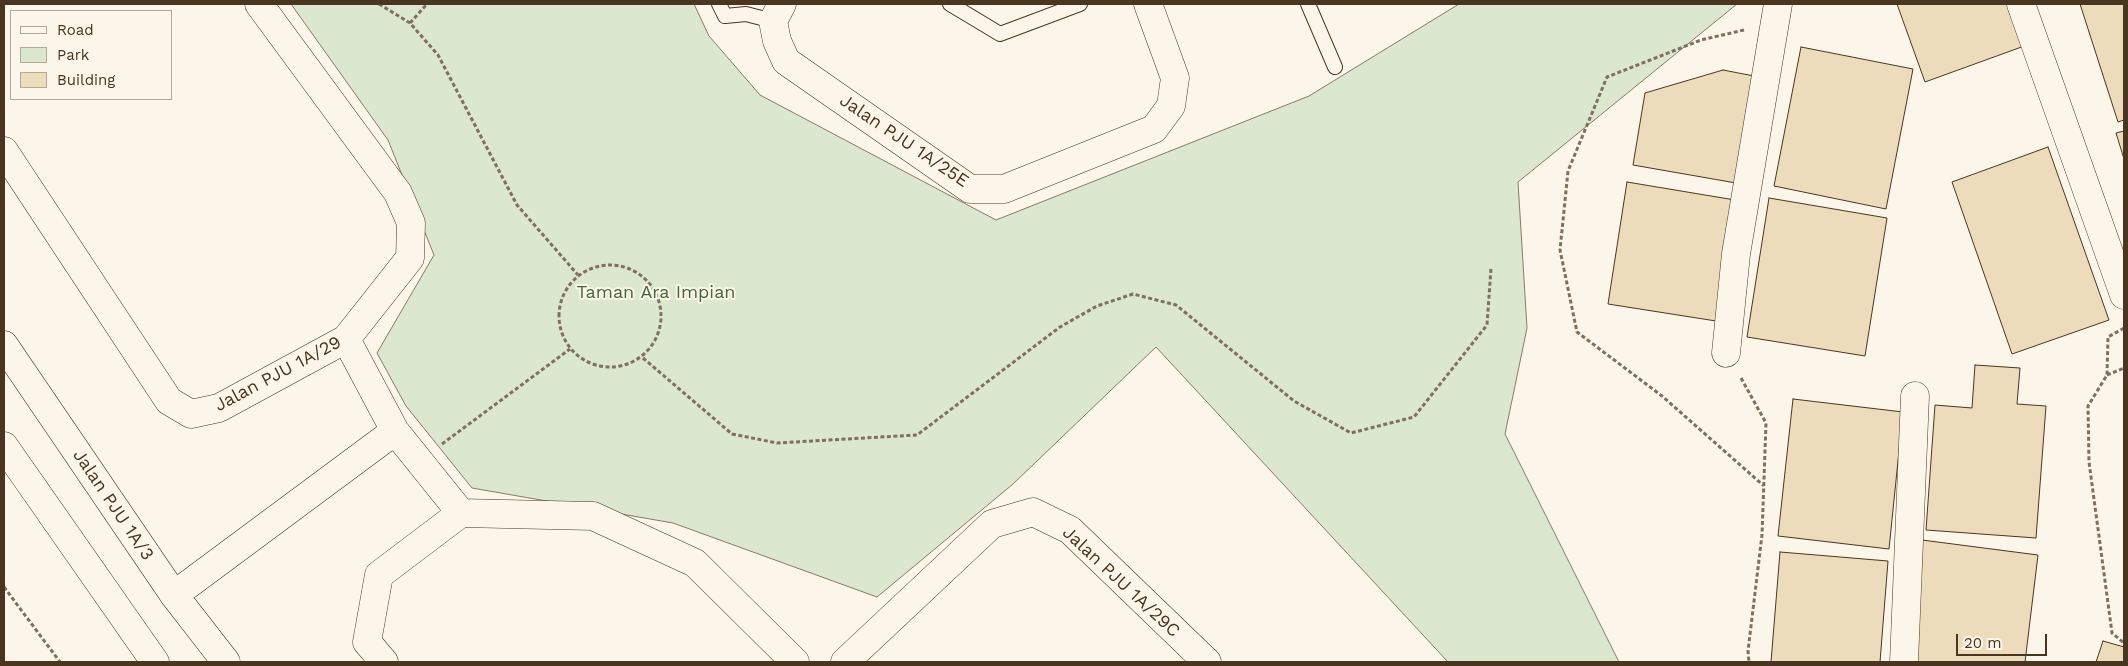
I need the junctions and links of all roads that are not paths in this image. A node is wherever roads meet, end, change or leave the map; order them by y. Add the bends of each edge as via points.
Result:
1 (259, 4) edge
2 (719, 4) edge
3 (950, 4) edge
4 (1080, 4) edge
5 (1148, 4) edge
6 (1308, 4) edge
7 (2021, 4) edge
8 (778, 12) edge
9 (1776, 13) edge
10 (1335, 67) dead end
11 (4, 152) edge
12 (2124, 295) edge
13 (346, 339) junction
14 (4, 345) edge
15 (1726, 353) road end
16 (1915, 396) dead end
17 (395, 431) junction
18 (4, 446) edge
19 (461, 513) junction
20 (174, 595) junction
21 (155, 662) edge
22 (226, 662) edge
23 (384, 662) edge
24 (795, 662) edge
25 (845, 662) edge
26 (1206, 662) edge
27 (1904, 662) edge

1 - 13 street, Jalan PJU 1A/29 via 398,193 411,223 410,258
2 - 8 lane via 725,16
3 - 4 lane via 1000,34
5 - 8 street, Jalan PJU 1A/25E via 1175,78 1171,106 1154,129 1004,189 970,189 786,61 777,41
6 - 10 lane
7 - 12 street
9 - 15 street via 1736,254
11 - 13 street, Jalan PJU 1A/29 via 169,401 191,414 219,408
13 - 17 street
14 - 20 street, Jalan PJU 1A/3
16 - 27 street
17 - 19 street
17 - 20 street
18 - 21 street
19 - 23 street via 379,575 367,642
19 - 24 street via 593,516 695,563
20 - 22 street, Jalan PJU 1A/3
25 - 26 street, Jalan PJU 1A/29C via 992,524 1033,512 1070,530

